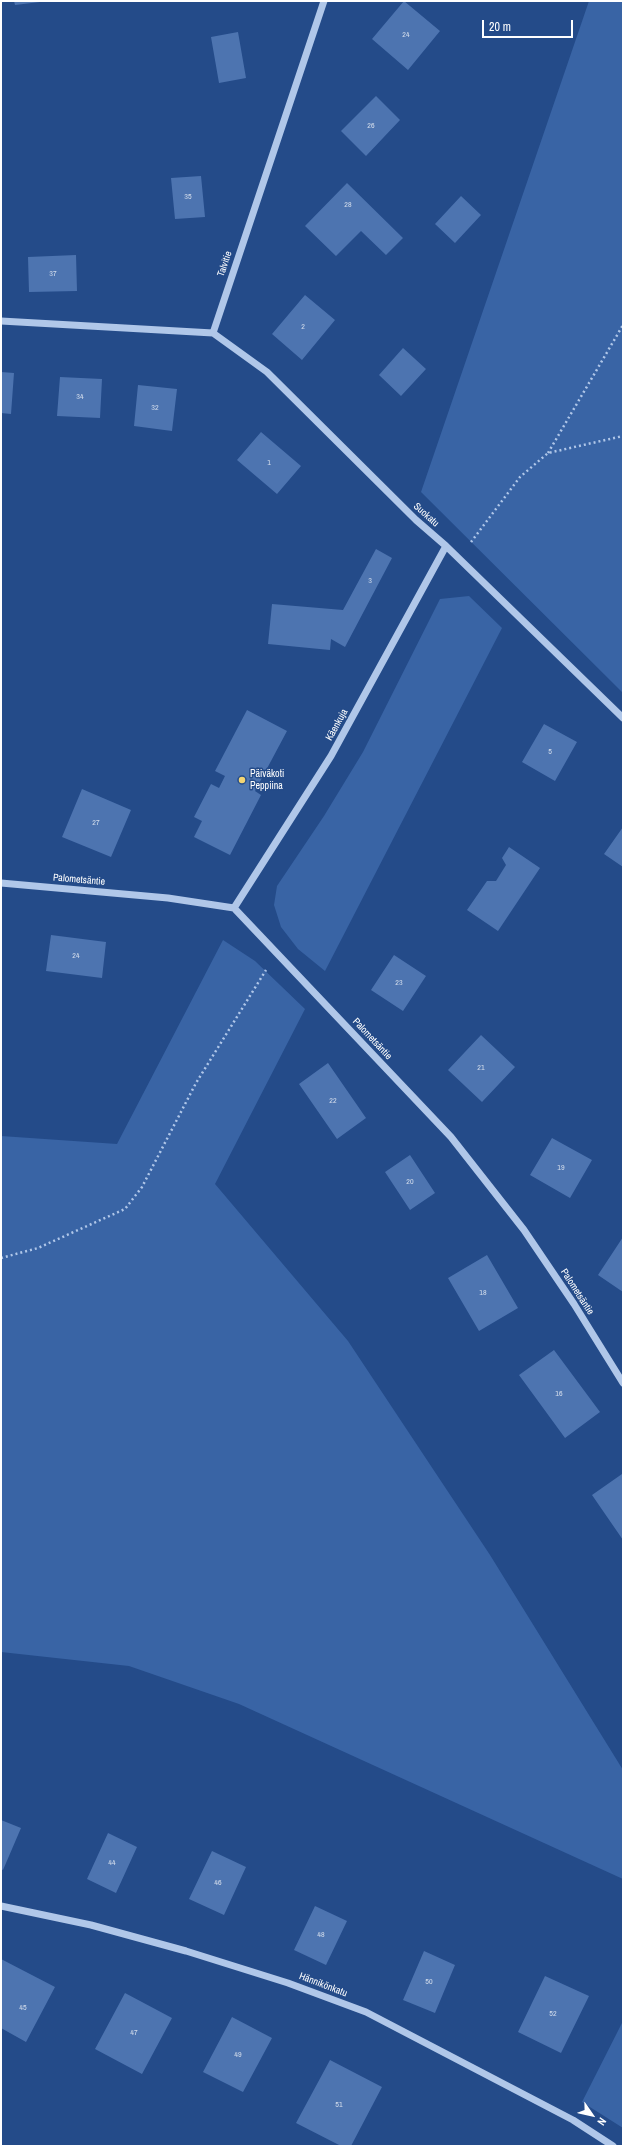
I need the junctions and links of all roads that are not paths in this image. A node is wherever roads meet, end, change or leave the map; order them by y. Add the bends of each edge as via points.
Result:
1 (324, 1) edge
2 (1, 321) edge
3 (212, 333) junction
4 (446, 546) junction
5 (623, 718) edge
6 (1, 883) edge
7 (234, 908) junction
8 (623, 1383) edge
9 (1, 1906) edge
10 (614, 2146) edge

1 - 3 street, Talvitie
2 - 3 street
3 - 4 street, Suokatu via 267,372 416,520
4 - 5 street, Suokatu
4 - 7 street, Käenkuja via 331,756
6 - 7 street, Palometsäntie via 168,898
7 - 8 street, Palometsäntie via 451,1137 524,1230
9 - 10 street, Hännikönkatu via 91,1925 186,1951 288,1983 366,2012 573,2120

